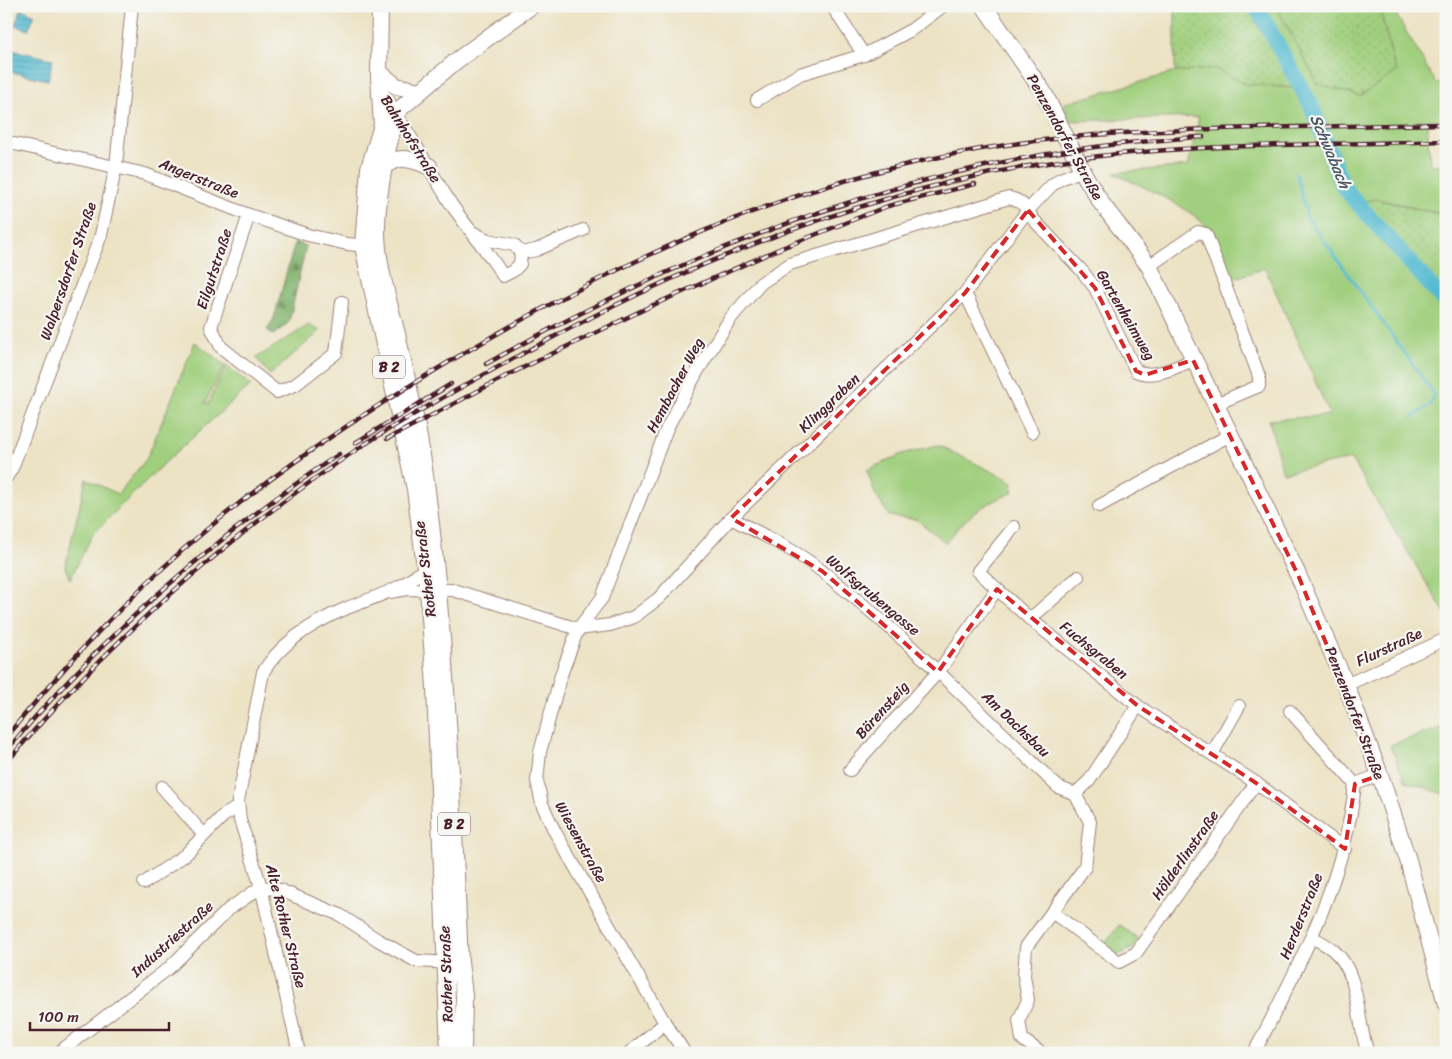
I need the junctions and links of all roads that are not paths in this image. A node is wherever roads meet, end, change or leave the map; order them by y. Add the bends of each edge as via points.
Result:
1 (132, 6) edge
2 (380, 6) edge
3 (531, 6) edge
4 (832, 6) edge
5 (944, 6) edge
6 (984, 6) edge
7 (516, 12) edge
8 (864, 55) junction
9 (379, 72) junction
10 (420, 91) junction
11 (380, 93) junction
12 (757, 100) dead end
13 (396, 115) junction
14 (382, 125) junction
15 (6, 142) edge
16 (116, 166) junction
17 (385, 166) junction
18 (429, 166) junction
19 (1083, 170) junction
20 (1028, 210) junction
21 (249, 215) junction
22 (583, 230) dead end
23 (472, 232) junction
24 (371, 246) junction
25 (520, 252) junction
26 (1149, 266) junction
27 (965, 292) junction
28 (342, 302) dead end
29 (1193, 360) junction
30 (1216, 404) junction
31 (1032, 432) dead end
32 (1230, 434) junction
33 (6, 478) edge
34 (1099, 506) dead end
35 (732, 518) junction
36 (1014, 527) dead end
37 (425, 568) junction
38 (1078, 578) dead end
39 (997, 589) junction
40 (434, 590) junction
41 (390, 592) junction
42 (1030, 618) junction
43 (578, 629) junction
44 (1446, 639) edge
45 (938, 672) junction
46 (1346, 685) junction
47 (1138, 706) junction
48 (1239, 706) dead end
49 (1290, 711) dead end
50 (1212, 754) junction
51 (850, 770) dead end
52 (1380, 775) junction
53 (1256, 782) junction
54 (1355, 784) junction
55 (162, 787) dead end
56 (1075, 794) junction
57 (238, 807) junction
58 (204, 835) junction
59 (1345, 849) junction
60 (144, 883) dead end
61 (262, 887) junction
62 (1052, 912) junction
63 (1312, 937) junction
64 (453, 963) junction
65 (1446, 1004) edge
66 (665, 1023) junction
67 (58, 1053) edge
68 (299, 1053) edge
69 (448, 1053) edge
70 (463, 1053) edge
71 (629, 1053) edge
72 (685, 1053) edge
73 (1041, 1053) edge
74 (1254, 1053) edge
75 (1368, 1053) edge

1 - 16 street, Walpersdorfer Straße
2 - 9 main road, Bahnhofstraße / B 2
3 - 7 main road
4 - 8 street
5 - 8 street via 911,30
6 - 19 main road, Penzendorfer Straße via 1044,93
7 - 10 main road
8 - 12 street via 800,74
9 - 10 main road via 396,86
9 - 11 main road, Bahnhofstraße / B 2
10 - 13 main road
11 - 13 main road, Bahnhofstraße
11 - 14 main road, Rother Straße / B 2
13 - 14 main road
13 - 17 main road, Rother Straße / B 2
13 - 18 street, Bahnhofstraße
14 - 24 main road, Rother Straße / B 2 via 369,168
15 - 16 street, Angerstraße
16 - 21 street, Angerstraße via 145,174
16 - 33 street, Walpersdorfer Straße via 101,235
17 - 18 main road via 405,158
17 - 24 main road, Rother Straße / B 2
18 - 23 street, Bahnhofstraße
19 - 20 street, Klinggraben via 1060,179
19 - 26 main road, Penzendorfer Straße via 1102,204
20 - 27 street, Klinggraben
20 - 29 street, Gartenheimweg via 1095,288 1136,371 1145,375
20 - 43 street, Hembacher Weg via 1016,199 1009,198 790,264 761,282 730,319 667,428 602,598
21 - 24 street, Angerstraße via 308,235
21 - 28 street, Eilgutstraße via 211,327 221,347 277,392 295,385 336,353
22 - 25 street via 536,250
23 - 25 street via 488,240 514,245
23 - 25 street, Bahnhofstraße via 503,276 520,264
24 - 37 main road, Rother Straße / B 2 via 415,489
24 - 40 main road, Rother Straße / B 2 via 410,392 428,492
26 - 29 main road, Penzendorfer Straße
26 - 30 street via 1198,232 1206,234 1259,376 1259,386
27 - 31 street
27 - 35 street, Klinggraben
29 - 30 main road, Penzendorfer Straße
30 - 32 main road, Penzendorfer Straße
32 - 34 street
32 - 46 main road, Penzendorfer Straße via 1298,575
35 - 43 street, Klinggraben via 659,598 634,617 610,625
35 - 45 street, Wolfsgrubengasse via 822,571
36 - 39 street, Fuchsgraben via 978,571
37 - 40 main road, Rother Straße / B 2
37 - 41 street, Alte Rother Straße
38 - 42 street
39 - 42 street, Fuchsgraben
39 - 45 street
40 - 41 street, Alte Rother Straße
40 - 43 street via 453,590
40 - 64 main road, Rother Straße / B 2
41 - 57 street, Alte Rother Straße via 346,609 297,635 273,656 262,672
42 - 47 street, Fuchsgraben
43 - 66 street, Wiesenstraße via 561,675 540,752 537,781 542,804
44 - 46 street, Flurstraße
45 - 51 street, Bärensteig
45 - 56 street, Am Dachsbau via 1058,787
46 - 52 main road, Penzendorfer Straße
47 - 50 street, Fuchsgraben
47 - 56 street via 1089,781
48 - 50 street
49 - 54 street
50 - 53 street, Fuchsgraben
52 - 54 street
52 - 65 main road, Penzendorfer Straße via 1408,860
53 - 59 street
53 - 62 street, Hölderlinstraße via 1136,953 1119,962
54 - 59 street, Herderstraße
55 - 58 street
56 - 62 street via 1090,822 1085,867
57 - 58 street via 223,816
57 - 61 street, Alte Rother Straße
58 - 60 street via 186,855
59 - 63 street, Herderstraße
61 - 64 street via 280,890 340,915 416,961
61 - 67 street, Industriestraße via 229,909 169,968
61 - 68 street, Alte Rother Straße
62 - 73 street via 1026,947 1024,976 1028,1000 1019,1020 1022,1040
63 - 74 street, Herderstraße
63 - 75 street via 1333,950 1344,963 1352,983
64 - 69 main road, Rother Straße / B 2
64 - 70 main road, Rother Straße / B 2 via 464,995
66 - 71 street
66 - 72 street, Wiesenstraße

